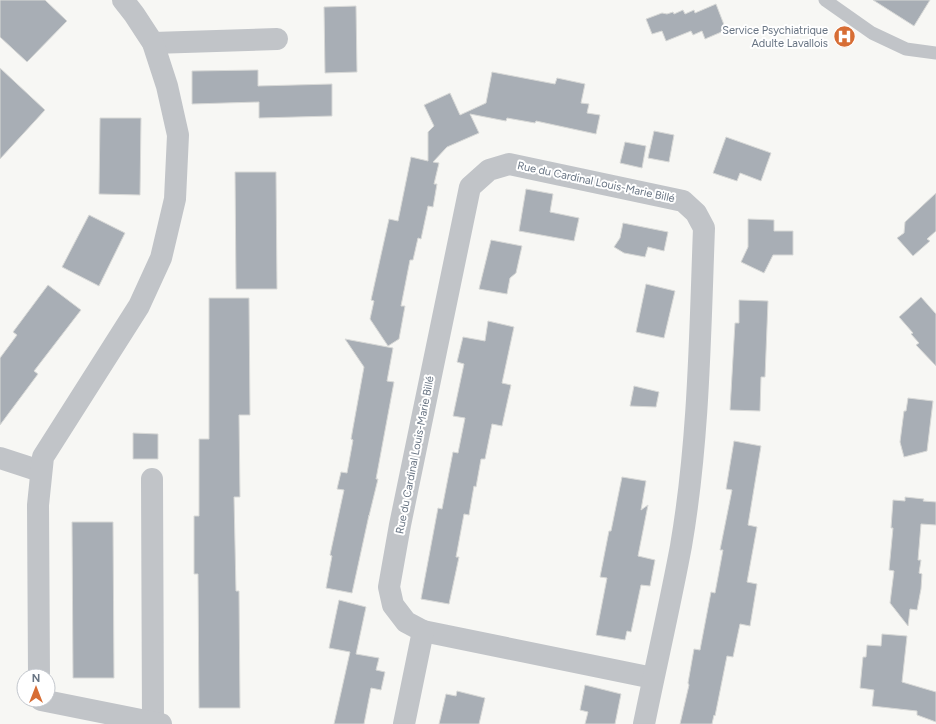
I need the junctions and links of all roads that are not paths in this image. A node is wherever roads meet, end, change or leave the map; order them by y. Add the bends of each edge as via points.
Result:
1 (123, 0) edge
2 (825, 0) edge
3 (277, 39) dead end
4 (153, 43) junction
5 (936, 53) edge
6 (0, 458) edge
7 (40, 471) junction
8 (152, 479) dead end
9 (423, 631) junction
10 (39, 668) edge
11 (653, 678) junction
12 (56, 703) edge
13 (157, 723) edge
14 (404, 724) edge
15 (644, 724) edge

1 - 4 street
2 - 5 lane via 872,33 906,49
3 - 4 street
4 - 7 street via 167,86 178,135 175,200 161,258 139,306 43,457
6 - 7 street
7 - 10 street
8 - 13 street
9 - 11 street, Rue du Cardinal Louis-Marie Billé
9 - 11 street, Rue du Cardinal Louis-Marie Billé via 406,622 393,605 389,587 400,525 470,187 489,170 510,164 683,201 696,213 704,228 700,355 693,450 681,546
9 - 14 street
11 - 15 street, Rue du Cardinal Louis-Marie Billé
12 - 13 street

